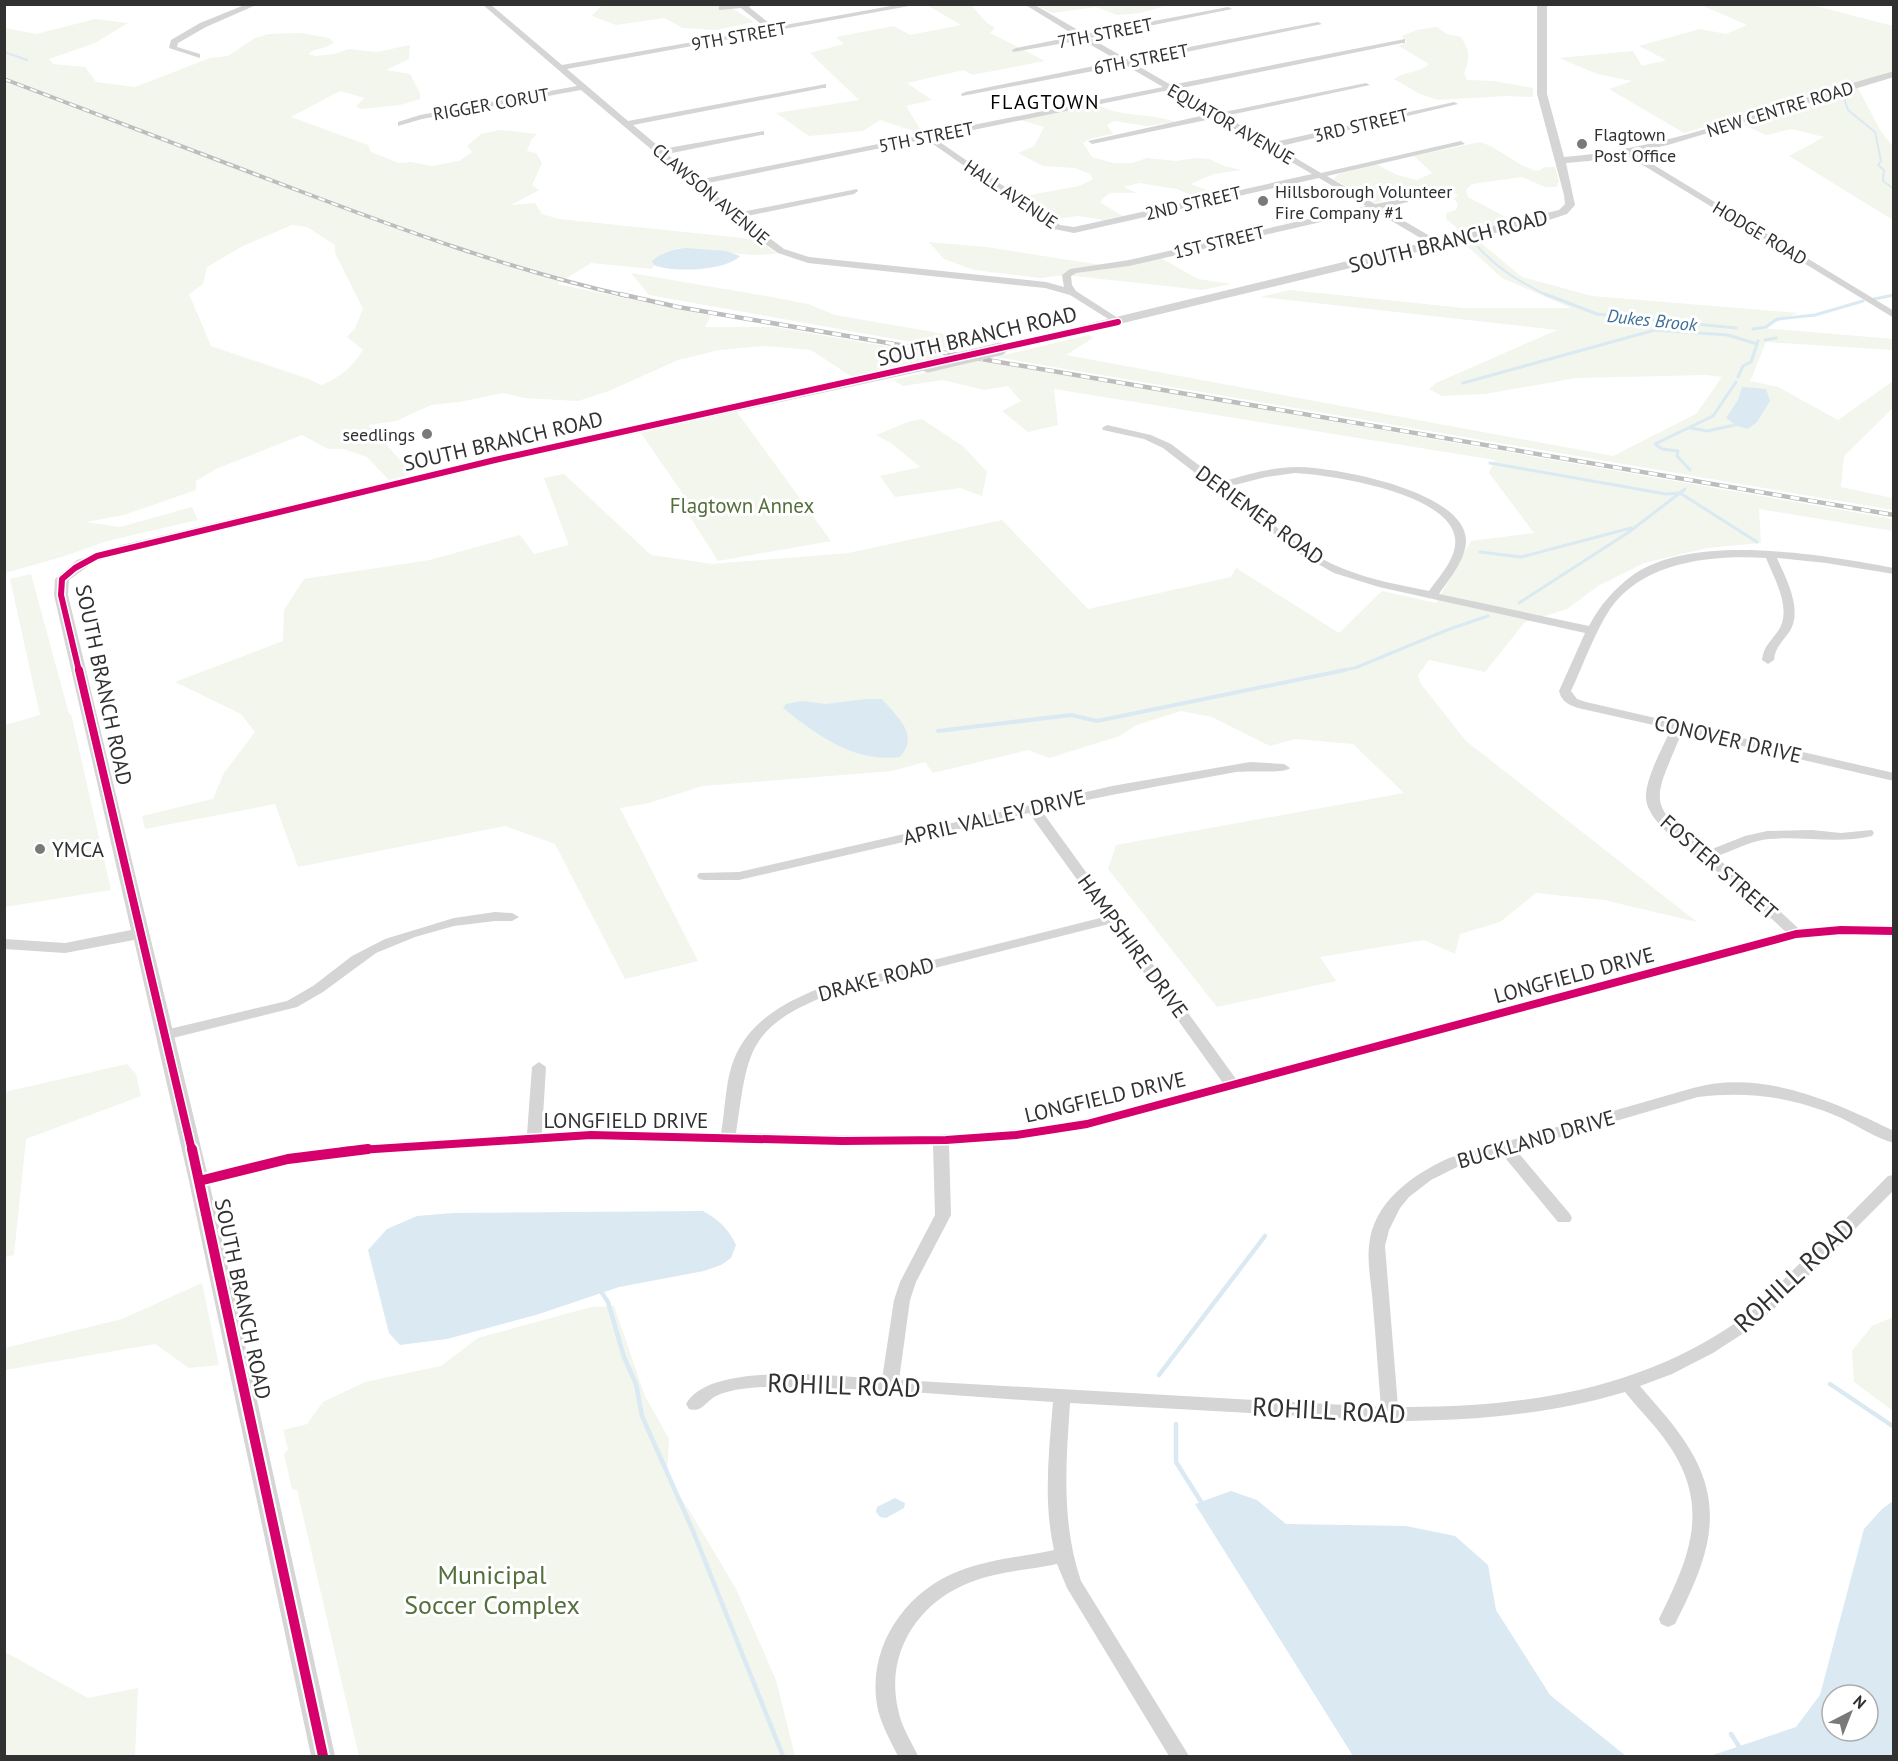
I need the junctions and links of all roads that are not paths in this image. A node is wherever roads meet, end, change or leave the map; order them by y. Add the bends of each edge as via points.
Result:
1 (255, 4) edge
2 (485, 4) edge
3 (754, 4) edge
4 (917, 4) edge
5 (1026, 4) edge
6 (1542, 4) edge
7 (743, 6) junction
8 (722, 8) dead end
9 (1228, 9) dead end
10 (1318, 24) dead end
11 (773, 30) junction
12 (1082, 37) junction
13 (1402, 41) dead end
14 (1016, 50) dead end
15 (197, 56) dead end
16 (1124, 62) junction
17 (560, 68) junction
18 (1893, 74) edge
19 (1366, 85) dead end
20 (823, 86) dead end
21 (583, 87) junction
22 (1169, 88) junction
23 (965, 94) dead end
24 (1454, 104) dead end
25 (1216, 115) junction
26 (628, 123) junction
27 (401, 124) dead end
28 (761, 133) dead end
29 (928, 137) junction
30 (1092, 141) dead end
31 (1461, 144) dead end
32 (1268, 146) junction
33 (662, 152) junction
34 (1626, 152) junction
35 (1560, 160) junction
36 (1319, 175) junction
37 (697, 183) junction
38 (855, 191) dead end
39 (1405, 200) dead end
40 (1373, 207) junction
41 (735, 216) junction
42 (1065, 230) joint
43 (1437, 243) junction
44 (1067, 274) junction
45 (1030, 282) junction
46 (1073, 293) junction
47 (1893, 315) edge
48 (1118, 322) junction
49 (1107, 428) dead end
50 (1219, 486) junction
51 (1770, 554) junction
52 (1893, 571) edge
53 (1432, 595) junction
54 (1594, 631) junction
55 (1768, 660) dead end
56 (1678, 727) junction
57 (1284, 768) dead end
58 (1893, 777) edge
59 (1033, 809) junction
60 (1867, 833) dead end
61 (1707, 856) junction
62 (704, 876) dead end
63 (512, 917) dead end
64 (1114, 919) junction
65 (1893, 931) edge
66 (140, 933) junction
67 (1796, 934) junction
68 (4, 944) edge
69 (165, 1035) junction
70 (539, 1067) dead end
71 (1232, 1084) junction
72 (534, 1137) junction
73 (728, 1138) junction
74 (1893, 1138) edge
75 (941, 1142) junction
76 (1505, 1147) junction
77 (1893, 1180) edge
78 (199, 1181) junction
79 (1564, 1218) dead end
80 (1629, 1385) junction
81 (890, 1386) junction
82 (1062, 1396) junction
83 (695, 1404) dead end
84 (1390, 1414) junction
85 (1062, 1556) junction
86 (1668, 1619) dead end
87 (323, 1756) edge
88 (908, 1756) edge
89 (1179, 1756) edge

1 - 15 street via 201,26 174,42 177,51
2 - 17 street, CLAWSON AVENUE
3 - 7 street
4 - 11 street, 9TH STREET
5 - 12 street, EQUATOR AVENUE
6 - 35 street, SOUTH BRANCH ROAD via 1542,94
7 - 8 street
7 - 11 street
9 - 12 street, 7TH STREET
10 - 16 street, 6TH STREET
11 - 17 street, 9TH STREET
12 - 14 street, 7TH STREET
12 - 16 street, EQUATOR AVENUE
13 - 22 street, 5TH STREET
16 - 22 street, EQUATOR AVENUE
16 - 23 street, 6TH STREET
17 - 21 street, CLAWSON AVENUE
18 - 34 street, NEW CENTRE ROAD
19 - 25 street
20 - 26 street
21 - 26 street, CLAWSON AVENUE
21 - 27 street, RIGGER CORUT via 420,117
22 - 25 street, EQUATOR AVENUE
22 - 29 street, 5TH STREET
24 - 32 street, 3RD STREET
25 - 30 street
25 - 32 street, EQUATOR AVENUE
26 - 33 street, CLAWSON AVENUE
28 - 33 street
29 - 37 street, 5TH STREET
29 - 42 street, HALL AVENUE
31 - 36 street, 2ND STREET
32 - 36 street, EQUATOR AVENUE
33 - 37 street, CLAWSON AVENUE
34 - 35 street, NEW CENTRE ROAD
34 - 47 street, HODGE ROAD
35 - 43 street, SOUTH BRANCH ROAD via 1570,203 1566,210
36 - 40 street, EQUATOR AVENUE
36 - 42 street, 2ND STREET
37 - 41 street, CLAWSON AVENUE
38 - 41 street
39 - 40 street, 1ST STREET
40 - 43 street, EQUATOR AVENUE
40 - 44 street, 1ST STREET
41 - 45 street, CLAWSON AVENUE via 772,245 808,260
43 - 48 street, SOUTH BRANCH ROAD
44 - 45 street, 1ST STREET
44 - 46 street via 1067,285
45 - 46 street, CLAWSON AVENUE
46 - 48 street, CLAWSON AVENUE
48 - 66 street, SOUTH BRANCH ROAD, bridge via 485,463 122,549 74,567 62,579 61,596
49 - 50 street, DERIEMER ROAD via 1158,441
50 - 53 street, DERIEMER ROAD via 1320,562 1357,578
50 - 53 street via 1275,472 1316,471 1426,499 1447,513 1461,539 1457,554
51 - 52 street via 1815,557
51 - 54 street via 1703,557 1645,574 1613,598
51 - 55 street via 1789,614 1784,631 1768,649
53 - 54 street, DERIEMER ROAD
54 - 56 street, CONOVER DRIVE via 1566,696 1582,705
56 - 58 street, CONOVER DRIVE
56 - 61 street, FOSTER STREET via 1652,799 1661,820
57 - 59 street, APRIL VALLEY DRIVE via 1250,766 1112,790
59 - 62 street, APRIL VALLEY DRIVE via 739,876
59 - 64 street, HAMPSHIRE DRIVE
60 - 61 street via 1841,837 1767,835
61 - 67 street, FOSTER STREET
63 - 69 street via 486,916 401,936 380,944 310,996 292,1004
64 - 71 street, HAMPSHIRE DRIVE
64 - 73 street, DRAKE ROAD via 823,992 786,1008 755,1034 738,1067
65 - 67 street, LONGFIELD DRIVE
66 - 68 street via 65,948
66 - 69 street, SOUTH BRANCH ROAD
67 - 71 street, LONGFIELD DRIVE
69 - 78 street, SOUTH BRANCH ROAD
70 - 72 street
71 - 75 street, LONGFIELD DRIVE via 1078,1126 1011,1137
72 - 73 street, LONGFIELD DRIVE
72 - 78 street, LONGFIELD DRIVE via 314,1154
73 - 75 street, LONGFIELD DRIVE
74 - 76 street, BUCKLAND DRIVE via 1814,1100 1742,1088 1698,1092
75 - 81 street via 943,1215 902,1300
76 - 79 street
76 - 84 street, BUCKLAND DRIVE via 1454,1162 1415,1183 1400,1196 1381,1226 1378,1268
77 - 80 street, ROHILL ROAD via 1747,1323 1700,1353
78 - 87 street, SOUTH BRANCH ROAD
80 - 84 street, ROHILL ROAD via 1516,1409 1468,1414
80 - 86 street via 1681,1448 1700,1492 1704,1515 1699,1553
81 - 82 street, ROHILL ROAD
81 - 83 street, ROHILL ROAD via 757,1381 709,1392
82 - 84 street, ROHILL ROAD
82 - 85 street via 1056,1500
85 - 88 street via 955,1580 912,1612 890,1649 884,1690 888,1711
85 - 89 street via 1073,1583

